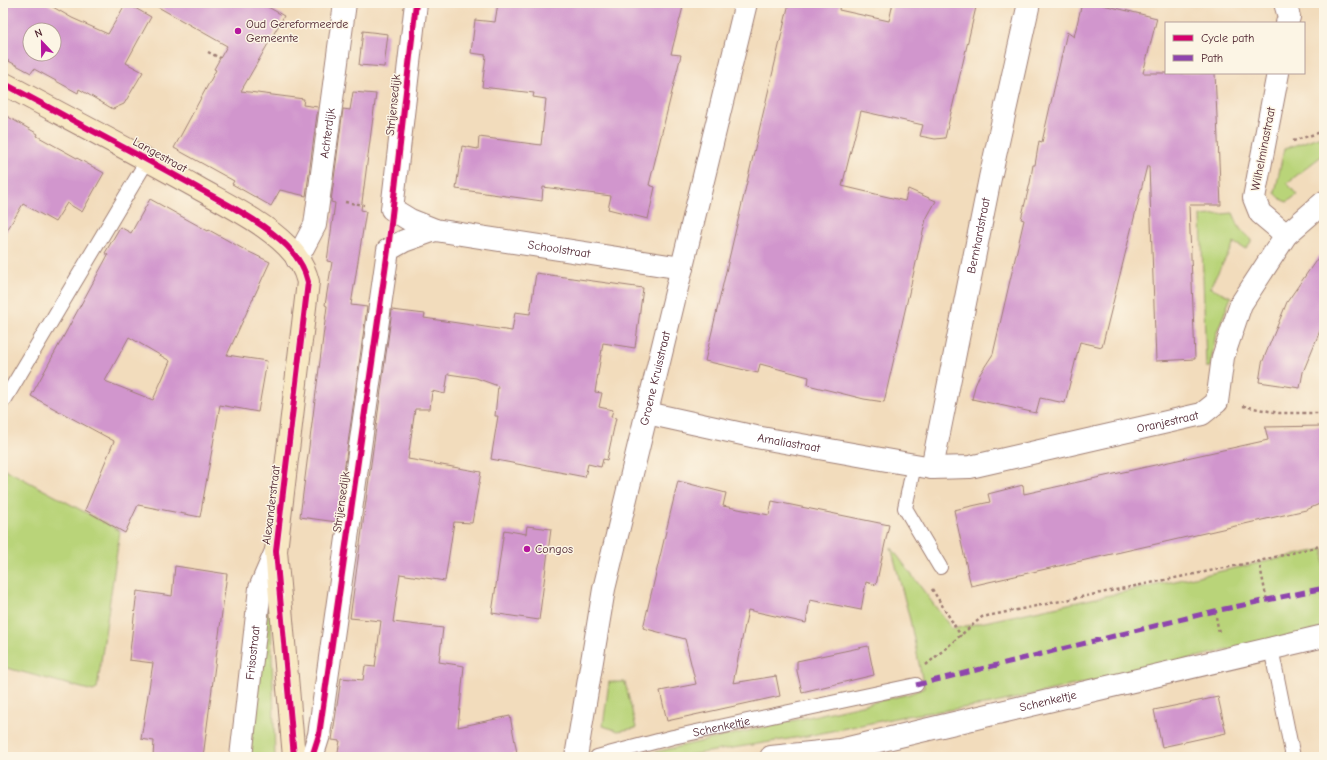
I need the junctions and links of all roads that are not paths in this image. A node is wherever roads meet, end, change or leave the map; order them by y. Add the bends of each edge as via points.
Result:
1 (345, 3) edge
2 (416, 3) edge
3 (746, 3) edge
4 (1029, 3) edge
5 (1285, 3) edge
6 (1288, 22) edge
7 (1278, 74) edge
8 (3, 84) edge
9 (148, 159) junction
10 (1324, 202) edge
11 (392, 209) joint
12 (436, 230) junction
13 (1286, 235) junction
14 (388, 250) joint
15 (297, 259) junction
16 (682, 268) junction
17 (5, 399) dead end
18 (647, 413) junction
19 (923, 467) junction
20 (276, 551) junction
21 (940, 567) dead end
22 (1324, 636) edge
23 (1270, 648) junction
24 (916, 685) road end
25 (841, 753) edge
26 (241, 757) edge
27 (294, 757) edge
28 (312, 757) edge
29 (576, 757) edge
30 (597, 757) edge
31 (771, 757) edge
32 (1293, 757) edge

1 - 15 street, Achterdijk via 315,225
2 - 11 street, Strijensedijk
3 - 16 street, Groene Kruisstraat
4 - 19 street, Bernhardstraat
5 - 6 street
7 - 13 street, Wilhelminastraat via 1254,198 1260,213
8 - 9 street, Langestraat
9 - 15 street, Langestraat via 267,230 288,246
9 - 17 lane
10 - 13 street
11 - 12 street, Schoolstraat via 410,220
12 - 14 street, Schoolstraat via 404,241
12 - 16 street, Schoolstraat
13 - 19 street, Oranjestraat via 1241,304 1223,357 1217,402 1202,414 970,467
14 - 28 street, Strijensedijk via 319,735
15 - 20 street, Alexanderstraat via 308,282
16 - 18 street, Groene Kruisstraat
18 - 19 street, Amaliastraat via 756,437
18 - 29 street, Groene Kruisstraat via 604,589
19 - 21 lane via 905,508
20 - 26 street, Frisostraat via 260,588
20 - 27 street, Alexanderstraat
22 - 23 street, Schenkeltje
23 - 25 street, Schenkeltje
23 - 32 lane
24 - 30 lane, Schenkeltje via 673,737
25 - 31 street, Schenkeltje

